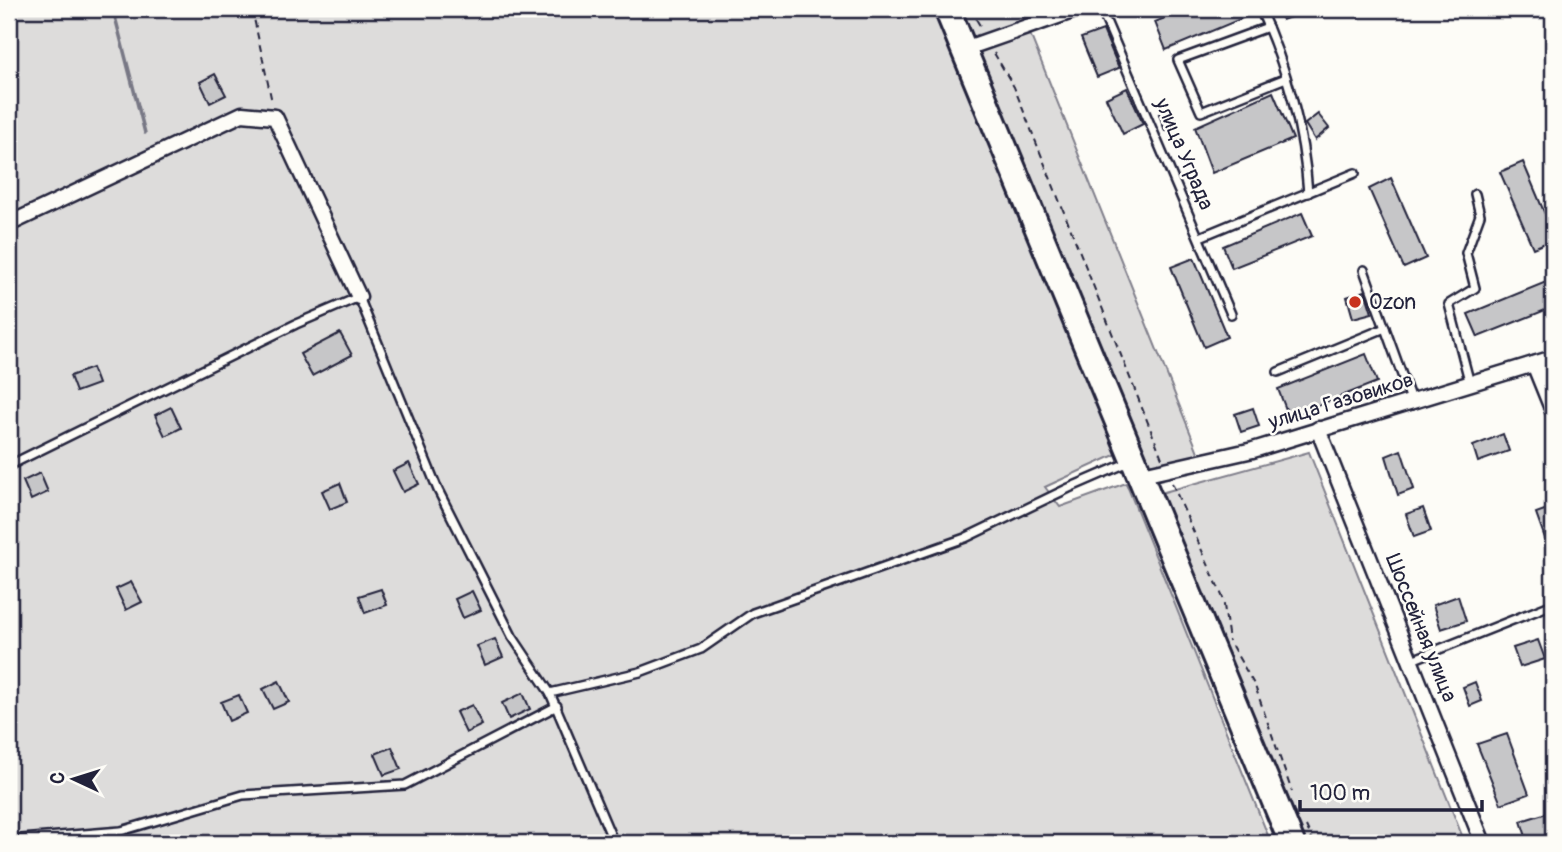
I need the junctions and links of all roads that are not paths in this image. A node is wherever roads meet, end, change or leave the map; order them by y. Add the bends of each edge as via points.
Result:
1 (947, 9) edge
2 (1078, 9) edge
3 (1101, 9) edge
4 (1260, 9) edge
5 (1268, 27) junction
6 (964, 48) junction
7 (1286, 78) junction
8 (1355, 173) dead end
9 (1308, 193) junction
10 (1475, 194) dead end
11 (9, 224) edge
12 (1200, 237) junction
13 (1364, 270) dead end
14 (359, 297) junction
15 (1231, 314) dead end
16 (1385, 328) junction
17 (1553, 358) edge
18 (1534, 364) junction
19 (1278, 372) dead end
20 (1470, 384) junction
21 (1411, 400) junction
22 (1553, 411) edge
23 (1318, 429) junction
24 (12, 464) dead end
25 (1135, 468) junction
26 (1553, 604) edge
27 (1412, 660) junction
28 (550, 693) junction
29 (556, 706) junction
30 (121, 831) junction
31 (9, 840) edge
32 (92, 843) edge
33 (614, 843) edge
34 (1292, 843) edge
35 (1483, 843) edge

1 - 6 highway
2 - 6 street
3 - 12 lane, улица Уграда
4 - 5 lane
5 - 7 lane
5 - 7 lane via 1178,60 1201,112
6 - 25 highway
7 - 9 lane
8 - 9 lane
9 - 12 lane
10 - 20 lane via 1480,215 1466,253 1475,288 1449,304
11 - 14 street via 242,114 275,117
12 - 15 lane, улица Уграда
13 - 16 lane
14 - 24 lane
14 - 28 lane via 438,490 512,636
16 - 19 lane
16 - 21 lane
17 - 18 street, улица Газовиков
18 - 20 street, улица Газовиков
18 - 22 street
20 - 21 street, улица Газовиков
21 - 23 street, улица Газовиков
23 - 25 street, улица Газовиков via 1166,470
23 - 27 street, Шоссейная улица
25 - 28 lane via 1069,488 965,538 753,613 701,649 640,673
25 - 34 highway
26 - 27 lane
27 - 35 street, Шоссейная улица
28 - 29 lane
29 - 30 lane via 405,785 243,795
29 - 33 lane
30 - 31 lane
30 - 32 lane

